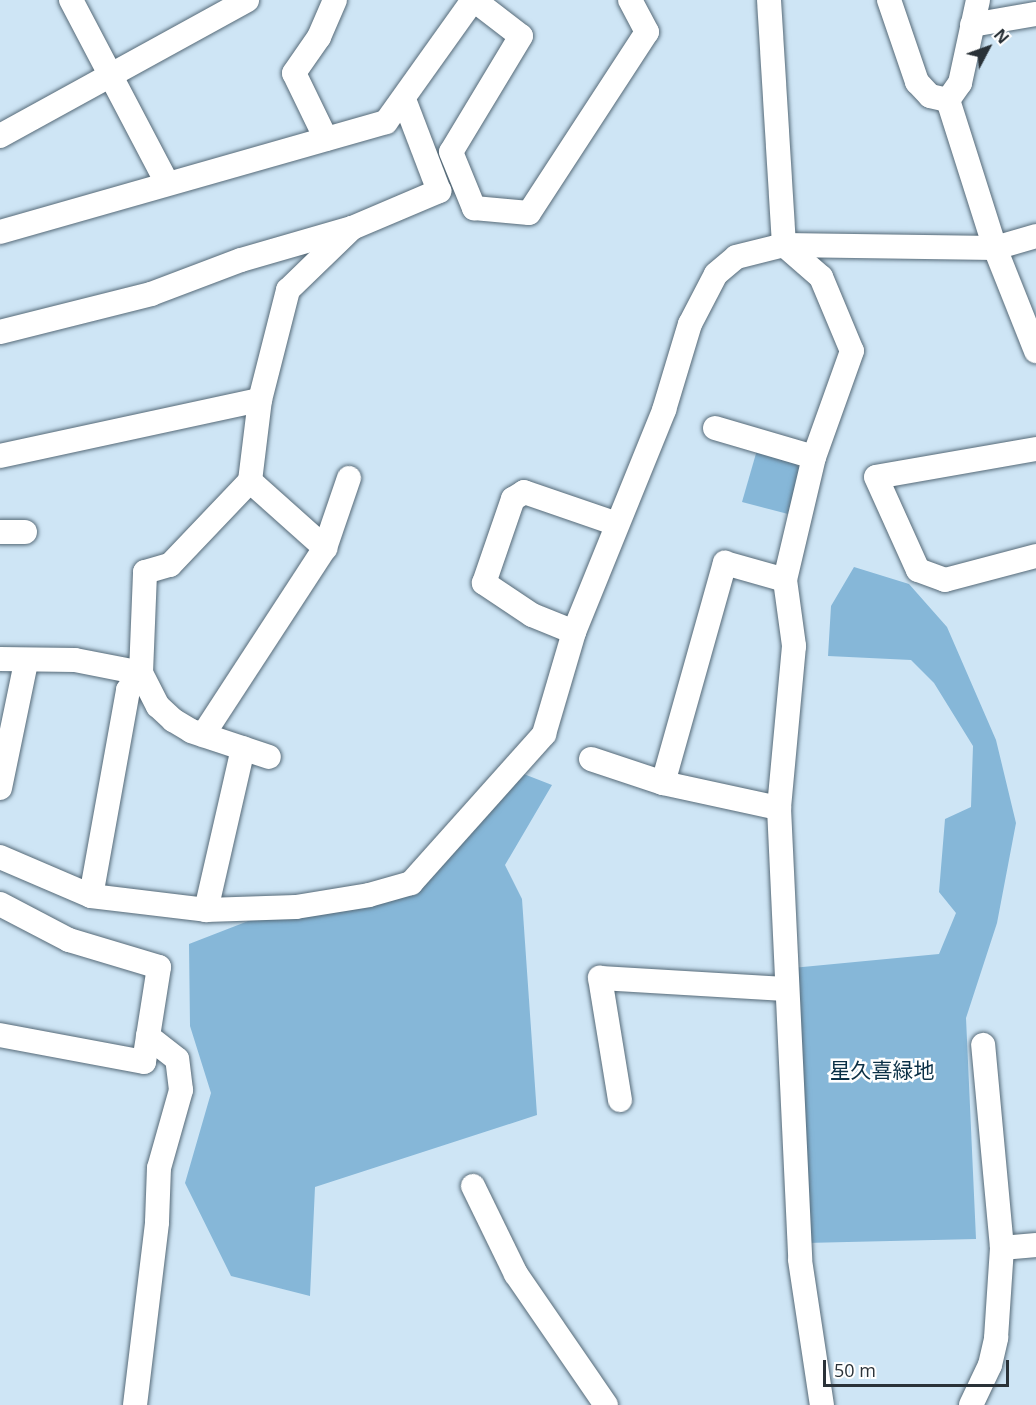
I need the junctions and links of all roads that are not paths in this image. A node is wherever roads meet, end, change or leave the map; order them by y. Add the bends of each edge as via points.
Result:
1 (71, 0) edge
2 (248, 0) edge
3 (335, 0) edge
4 (474, 0) edge
5 (630, 0) edge
6 (769, 0) edge
7 (890, 0) edge
8 (978, 0) edge
9 (1036, 14) edge
10 (972, 25) junction
11 (112, 75) junction
12 (948, 100) junction
13 (405, 102) junction
14 (0, 136) edge
15 (326, 139) junction
16 (166, 181) junction
17 (352, 228) junction
18 (0, 232) edge
19 (1036, 236) edge
20 (784, 245) junction
21 (995, 248) junction
22 (0, 332) edge
23 (1036, 351) edge
24 (260, 400) junction
25 (715, 428) dead end
26 (1036, 449) edge
27 (0, 456) edge
28 (814, 457) junction
29 (349, 478) dead end
30 (250, 481) junction
31 (617, 524) junction
32 (0, 532) edge
33 (25, 532) dead end
34 (326, 548) junction
35 (1036, 556) edge
36 (785, 580) junction
37 (574, 632) junction
38 (0, 659) edge
39 (26, 663) junction
40 (141, 673) junction
41 (202, 735) junction
42 (243, 748) junction
43 (269, 757) dead end
44 (591, 759) dead end
45 (663, 783) junction
46 (0, 788) edge
47 (779, 808) junction
48 (0, 857) edge
49 (91, 896) junction
50 (0, 904) edge
51 (206, 910) junction
52 (786, 989) junction
53 (0, 1035) edge
54 (148, 1036) junction
55 (983, 1045) dead end
56 (620, 1100) dead end
57 (473, 1186) dead end
58 (1036, 1245) edge
59 (1002, 1248) junction
60 (135, 1405) edge
61 (606, 1405) edge
62 (822, 1405) edge
63 (971, 1405) edge

1 - 11 street
2 - 11 street
3 - 15 street via 319,37 294,73
4 - 5 street via 521,36 451,152 474,208 529,213 647,32
4 - 13 street
6 - 20 street
7 - 12 street via 917,82 930,96
8 - 10 street
9 - 10 street
10 - 12 street via 960,83
11 - 14 street
11 - 16 street
12 - 21 street
13 - 15 street via 386,122 352,135
13 - 17 street via 439,191
15 - 16 street
16 - 18 street
17 - 22 street via 241,260 151,294
17 - 24 street via 288,290
19 - 21 street
20 - 21 street
20 - 28 street via 821,277 852,351
20 - 31 street via 736,257 716,274 690,324 664,410
21 - 23 street
24 - 27 street
24 - 30 street
25 - 28 street
26 - 35 street via 876,477 918,570 945,580
28 - 36 street
29 - 34 street
30 - 34 street
30 - 40 street via 170,565 145,572
31 - 37 street
31 - 37 street via 524,492 513,499 484,583 532,615
32 - 33 street
34 - 41 street
36 - 45 street via 724,564
36 - 47 street via 794,646
37 - 51 street via 544,734 411,883 369,896 296,907
38 - 39 street
39 - 40 street via 75,660
39 - 46 street
40 - 41 street via 158,706 173,720
40 - 49 street via 128,690
41 - 42 street
42 - 43 street
42 - 51 street
44 - 45 street
45 - 47 street
47 - 52 street
48 - 49 street
49 - 51 street
50 - 54 street via 69,940 159,967
52 - 56 street via 600,978
52 - 62 street via 800,1260
53 - 54 street via 144,1062
54 - 60 street via 177,1059 181,1090 159,1168
55 - 59 street
57 - 61 street via 516,1274
58 - 59 street
59 - 63 street via 996,1338 990,1365

